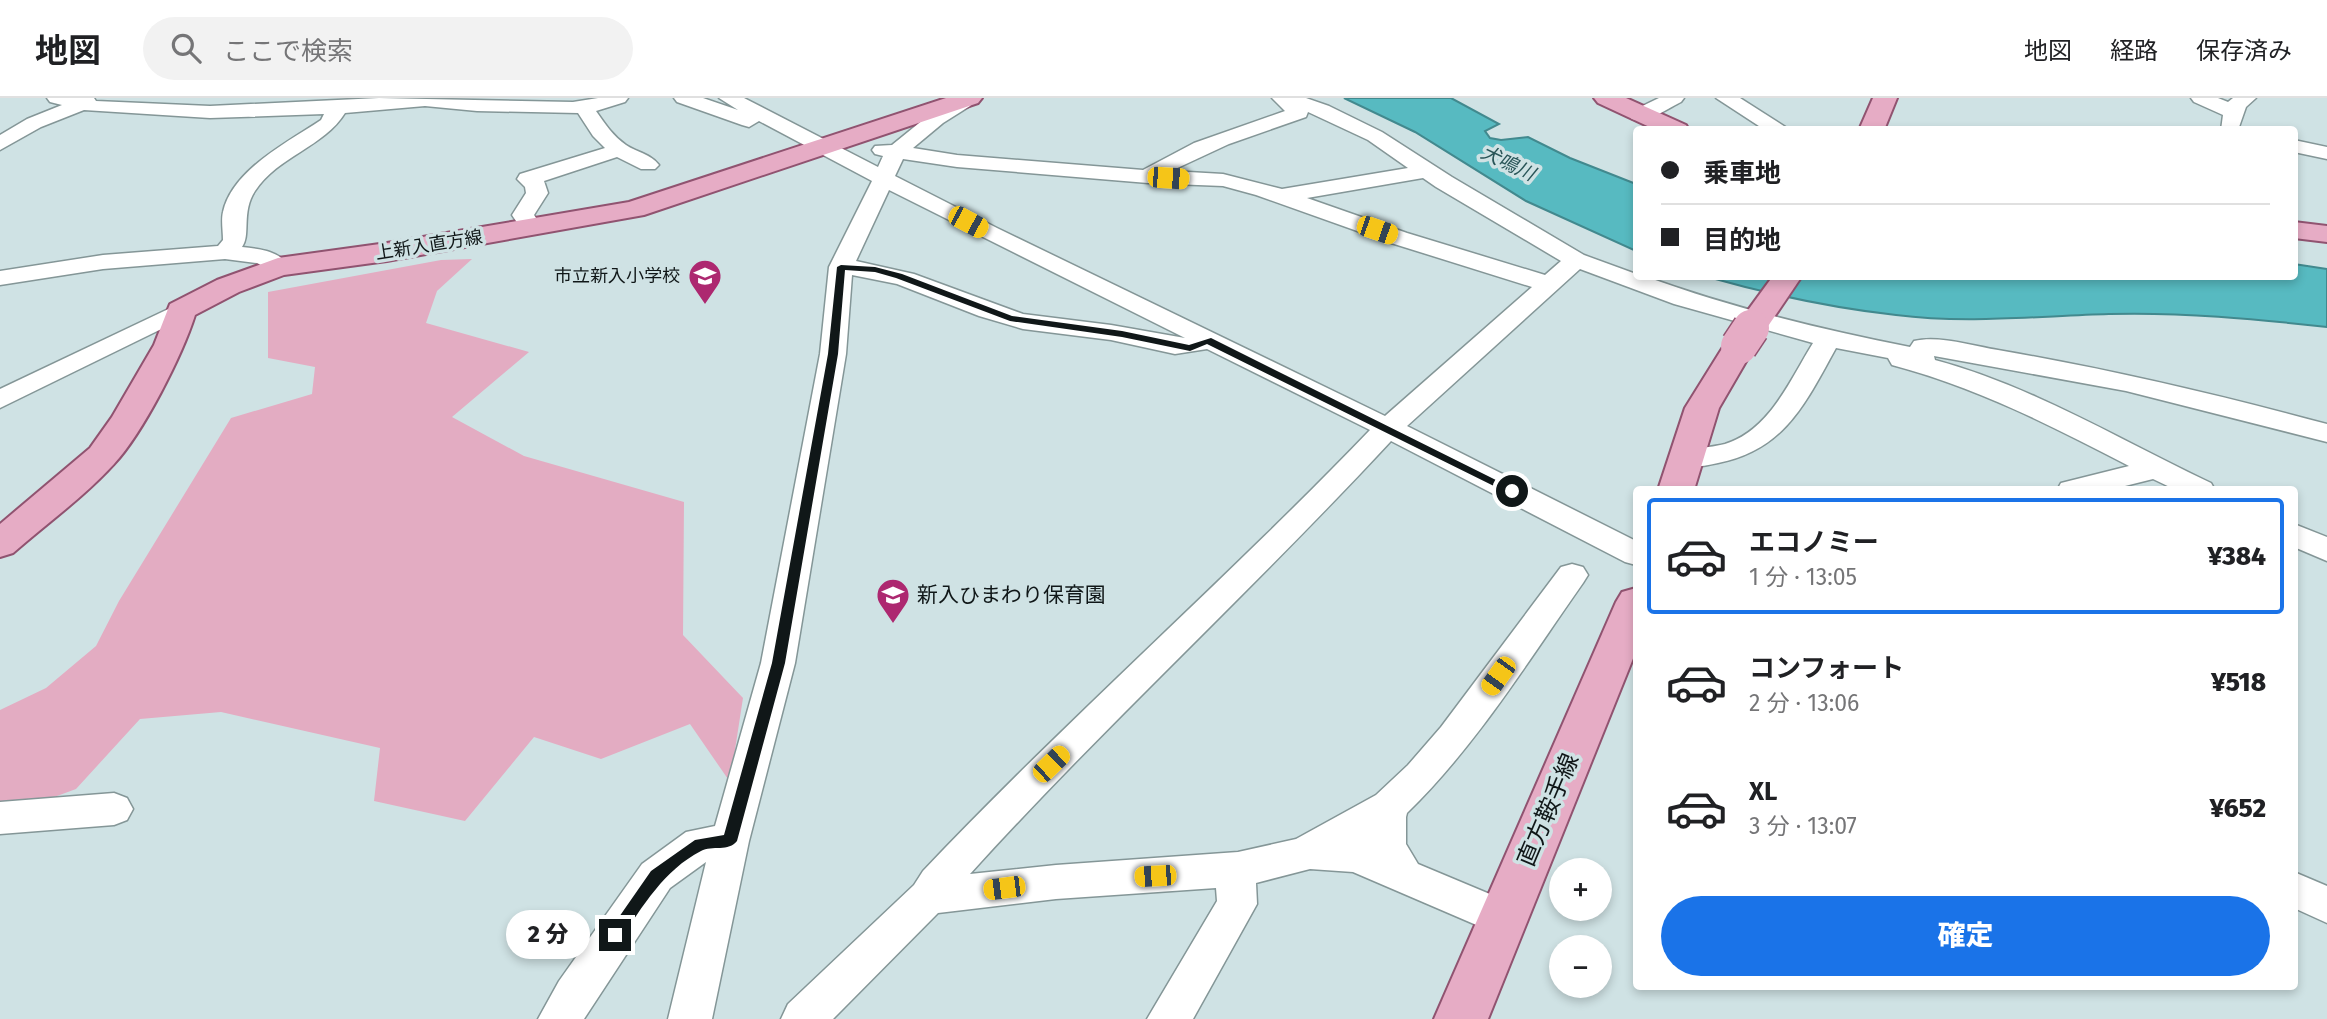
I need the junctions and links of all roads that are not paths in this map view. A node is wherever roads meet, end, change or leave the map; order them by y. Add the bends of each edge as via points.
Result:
1 (57, 98) edge
2 (294, 98) edge
3 (618, 98) edge
4 (684, 98) edge
5 (729, 98) edge
6 (1284, 98) edge
7 (1606, 98) edge
8 (1674, 98) edge
9 (1726, 98) edge
10 (1885, 98) edge
11 (2201, 98) edge
12 (967, 100) edge
13 (87, 102) edge
14 (584, 107) junction
15 (335, 108) junction
16 (2237, 113) edge
17 (1639, 115) junction
18 (6, 118) dead end
19 (34, 123) junction
20 (1667, 126) edge
21 (1773, 126) edge
22 (1873, 126) edge
23 (797, 134) junction
24 (0, 144) edge
25 (833, 145) junction
26 (2298, 147) edge
27 (619, 150) junction
28 (2327, 153) edge
29 (889, 164) junction
30 (648, 165) dead end
31 (1426, 171) junction
32 (1148, 177) junction
33 (1280, 196) junction
34 (532, 228) junction
35 (2298, 230) edge
36 (2327, 234) edge
37 (225, 252) junction
38 (1576, 260) junction
39 (278, 267) junction
40 (841, 267) junction
41 (0, 278) edge
42 (1785, 280) edge
43 (1553, 281) junction
44 (181, 310) junction
45 (1752, 327) junction
46 (1207, 340) junction
47 (1825, 345) junction
48 (1922, 364) junction
49 (0, 400) edge
50 (1388, 428) junction
51 (2327, 433) edge
52 (2155, 469) junction
53 (1681, 475) edge
54 (2088, 486) edge
55 (2191, 486) edge
56 (2298, 536) edge
57 (0, 544) edge
58 (2327, 550) edge
59 (1633, 552) edge
60 (1572, 575) dead end
61 (1633, 609) edge
62 (1389, 806) junction
63 (114, 809) dead end
64 (0, 818) edge
65 (730, 841) junction
66 (1309, 851) junction
67 (1236, 869) junction
68 (1405, 877) junction
69 (2298, 891) edge
70 (928, 897) junction
71 (2327, 905) edge
72 (1502, 918) junction
73 (560, 1019) edge
74 (690, 1019) edge
75 (803, 1019) edge
76 (1169, 1019) edge
77 (1461, 1019) edge

1 - 13 street
2 - 15 street
3 - 14 street
4 - 23 street via 780,133
5 - 23 street
6 - 31 street via 1322,110 1375,136
6 - 32 street via 1281,101 1299,113 1216,144
7 - 17 main road
8 - 17 street
9 - 21 street
10 - 22 main road
11 - 16 street
12 - 25 main road, 上新入直方線
12 - 29 street via 936,119
13 - 15 street via 210,113
13 - 19 street
14 - 15 street via 425,100
14 - 27 street
15 - 37 street via 328,124 265,166 244,189 234,212 235,241
17 - 20 main road
18 - 19 street
19 - 24 street
23 - 25 street
25 - 29 street
25 - 34 main road, 上新入直方線 via 634,209
26 - 28 street
27 - 30 street
27 - 34 street via 528,179 537,193 523,215
29 - 32 street via 957,161
29 - 40 street
29 - 46 street via 989,233
31 - 33 street
31 - 38 street
32 - 33 street via 1223,180
33 - 43 street via 1399,238
34 - 39 main road, 上新入直方線
35 - 36 main road
37 - 39 street via 264,257
37 - 41 street via 103,262
38 - 43 street
38 - 45 street
39 - 44 main road, 上新入直方線
40 - 46 street via 899,276 1010,318 1190,348
40 - 65 street via 833,354 778,663
42 - 45 main road
43 - 47 street via 1755,335
43 - 50 street
44 - 49 street
44 - 57 main road via 170,345 102,456
45 - 48 street via 1921,357
45 - 51 street via 2059,367 2212,400
45 - 53 main road via 1702,408
46 - 50 street
47 - 48 street
47 - 53 street via 1773,425 1749,444
48 - 52 street via 1984,383
50 - 59 street
50 - 70 street via 1013,801
52 - 54 street
52 - 55 street
56 - 58 street
60 - 62 street via 1454,737
61 - 72 main road, 直方鞍手線
62 - 66 street
62 - 68 street via 1383,831 1391,858
63 - 64 street
65 - 73 street via 700,844 656,876
65 - 74 street
66 - 67 street
66 - 68 street via 1350,854
67 - 70 street
67 - 76 street via 1237,904
68 - 72 street
69 - 71 street
70 - 75 street
72 - 77 main road, 直方鞍手線

